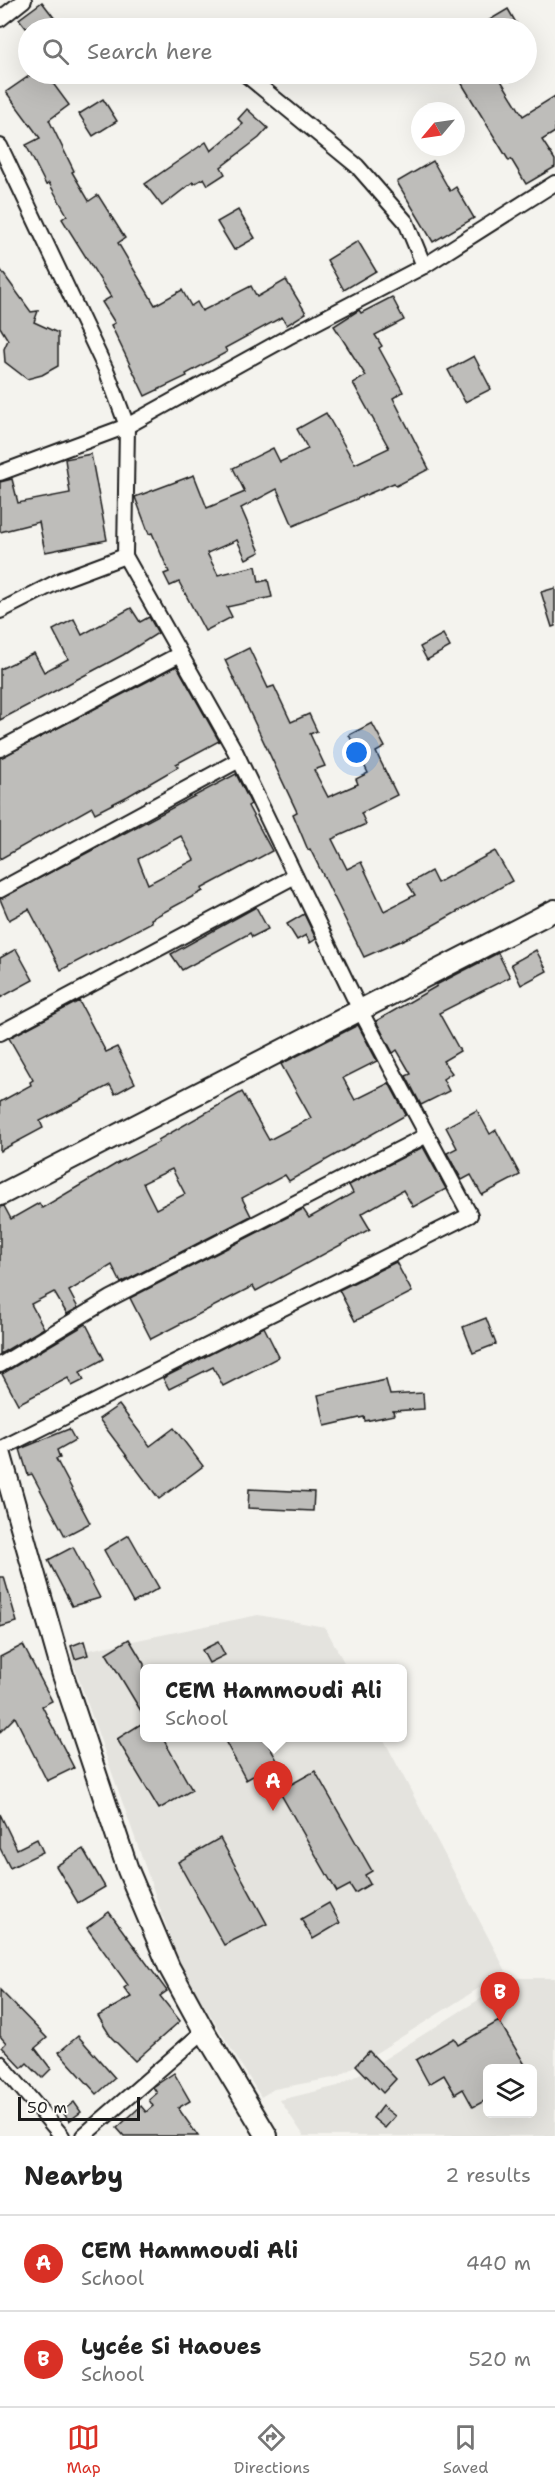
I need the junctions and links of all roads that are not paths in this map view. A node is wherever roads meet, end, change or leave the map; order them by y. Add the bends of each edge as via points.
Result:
1 (24, 0) edge
2 (0, 19) edge
3 (257, 84) edge
4 (0, 146) edge
5 (555, 183) edge
6 (424, 266) junction
7 (127, 426) junction
8 (0, 473) edge
9 (124, 556) junction
10 (0, 611) edge
11 (180, 654) junction
12 (0, 749) edge
13 (239, 760) junction
14 (295, 876) junction
15 (0, 890) edge
16 (555, 910) edge
17 (360, 1010) junction
18 (0, 1033) edge
19 (427, 1135) junction
20 (0, 1195) edge
21 (0, 1365) edge
22 (0, 1450) edge
23 (204, 2031) junction
24 (0, 2063) edge
25 (62, 2136) edge
26 (83, 2136) edge
27 (267, 2136) edge

1 - 2 street
3 - 6 street via 357,166 406,222
4 - 7 street via 107,372
5 - 6 street
6 - 7 street
7 - 8 street
7 - 9 street
9 - 10 street via 62,580
9 - 11 street
11 - 12 street
11 - 13 street
13 - 14 street
13 - 15 street
14 - 17 street
14 - 18 street
16 - 17 main road
17 - 19 street
17 - 20 main road
19 - 21 street via 111,1298
19 - 22 street via 470,1215
22 - 23 main road via 63,1675 128,1870 169,1966
23 - 26 street
23 - 27 main road
24 - 25 street

